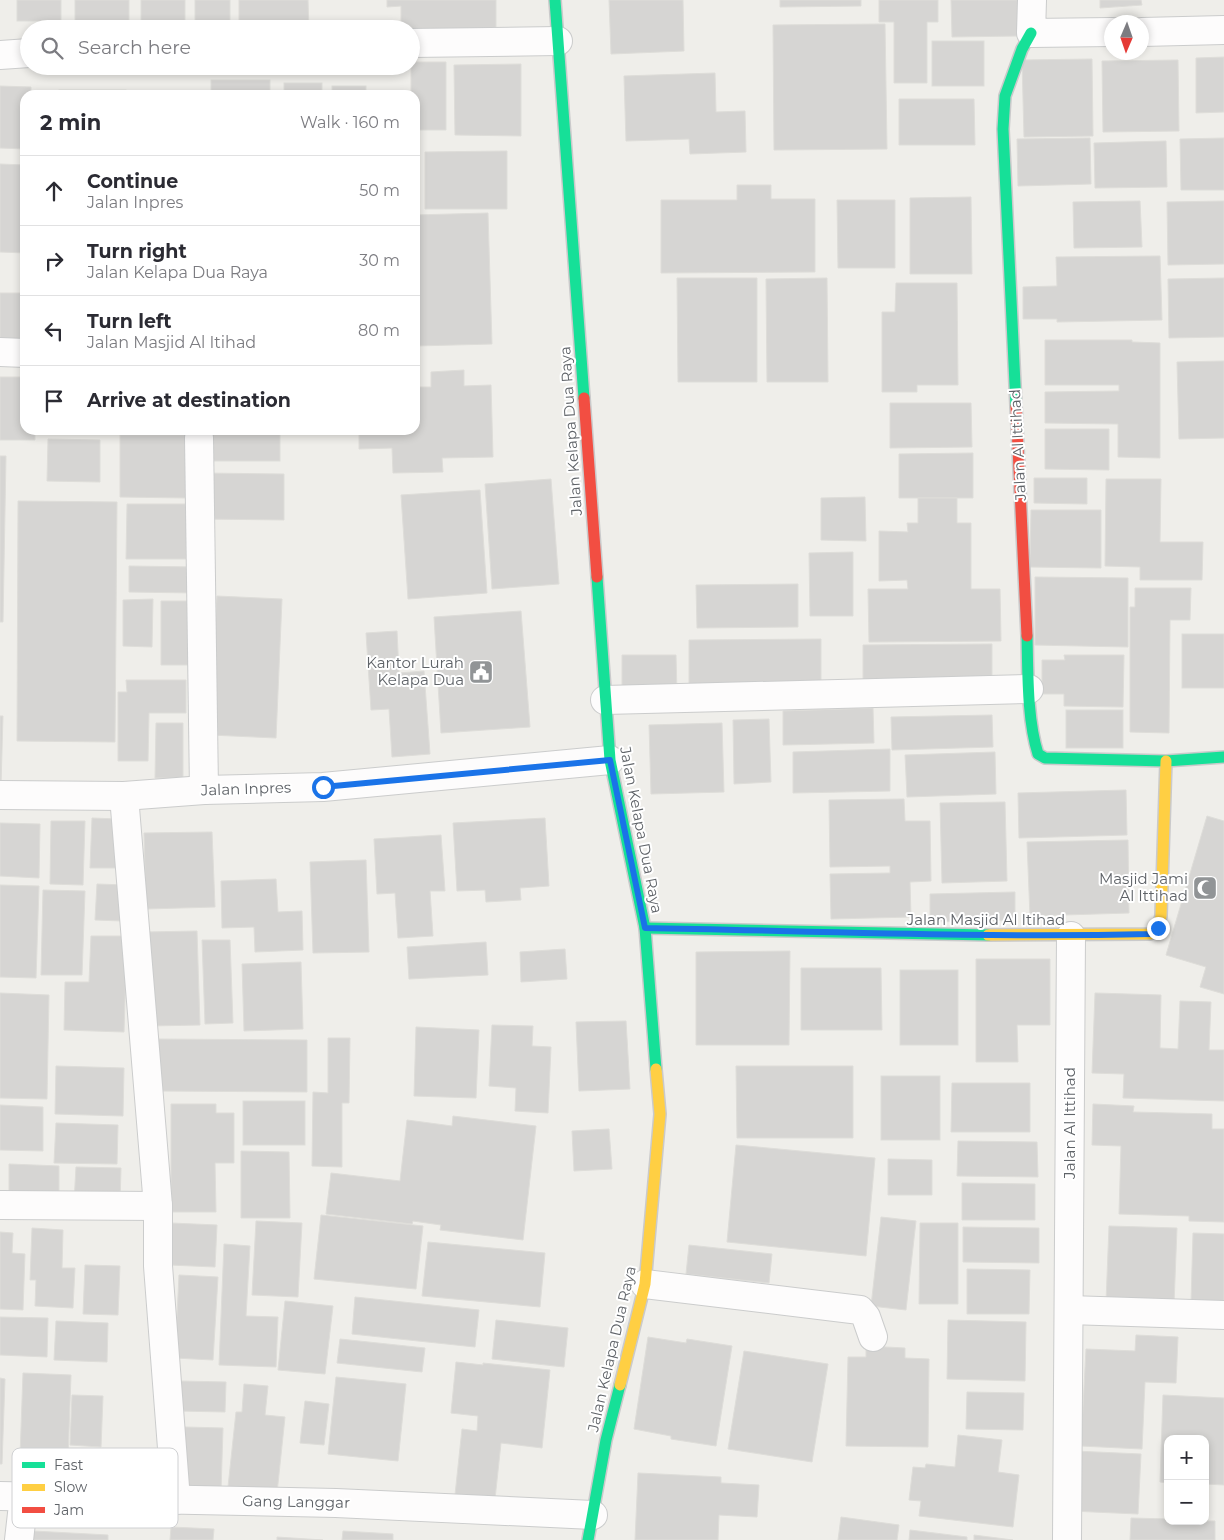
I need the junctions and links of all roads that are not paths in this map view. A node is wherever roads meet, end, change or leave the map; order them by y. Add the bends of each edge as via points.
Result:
1 (555, 0) edge
2 (1032, 0) edge
3 (1224, 30) edge
4 (1104, 32) edge
5 (1149, 32) edge
6 (1032, 33) junction
7 (558, 42) junction
8 (420, 43) edge
9 (20, 54) edge
10 (0, 55) edge
11 (0, 352) edge
12 (20, 353) edge
13 (199, 438) dead end
14 (1029, 689) junction
15 (605, 700) junction
16 (1224, 757) edge
17 (610, 760) junction
18 (1166, 761) junction
19 (204, 790) junction
20 (0, 795) edge
21 (124, 796) junction
22 (645, 928) junction
23 (1071, 936) junction
24 (0, 1205) edge
25 (158, 1206) junction
26 (645, 1284) junction
27 (1069, 1310) junction
28 (1224, 1315) edge
29 (872, 1337) dead end
30 (172, 1448) edge
31 (178, 1500) edge
32 (591, 1527) edge
33 (1067, 1540) edge

1 - 7 street, Jalan Kelapa Dua Raya
2 - 6 street
3 - 5 street
4 - 6 street
6 - 14 street, Jalan Al Ittihad via 1005,96 1003,129
7 - 8 street
7 - 15 street, Jalan Kelapa Dua Raya
9 - 10 street
11 - 12 street
13 - 19 street
14 - 15 street
14 - 18 street, Jalan Al Ittihad via 1035,744 1038,754 1045,758
15 - 17 street, Jalan Kelapa Dua Raya
16 - 18 street, Jalan Al Ittihad
17 - 19 street, Jalan Inpres via 323,787
17 - 22 street, Jalan Kelapa Dua Raya
18 - 23 street, Jalan Masjid Al Itihad via 1158,928 1150,934
19 - 21 street, Jalan Inpres
20 - 21 street, Jalan Inpres
21 - 25 street
22 - 23 street, Jalan Masjid Al Itihad
22 - 26 street, Jalan Kelapa Dua Raya via 660,1114
23 - 27 street, Jalan Al Ittihad
24 - 25 street
25 - 30 street via 160,1295
26 - 29 street via 860,1310 866,1317
26 - 32 street, Jalan Kelapa Dua Raya via 606,1440
27 - 28 street
27 - 33 street, Jalan Al Ittihad
31 - 32 street, Gang Langgar via 336,1503

